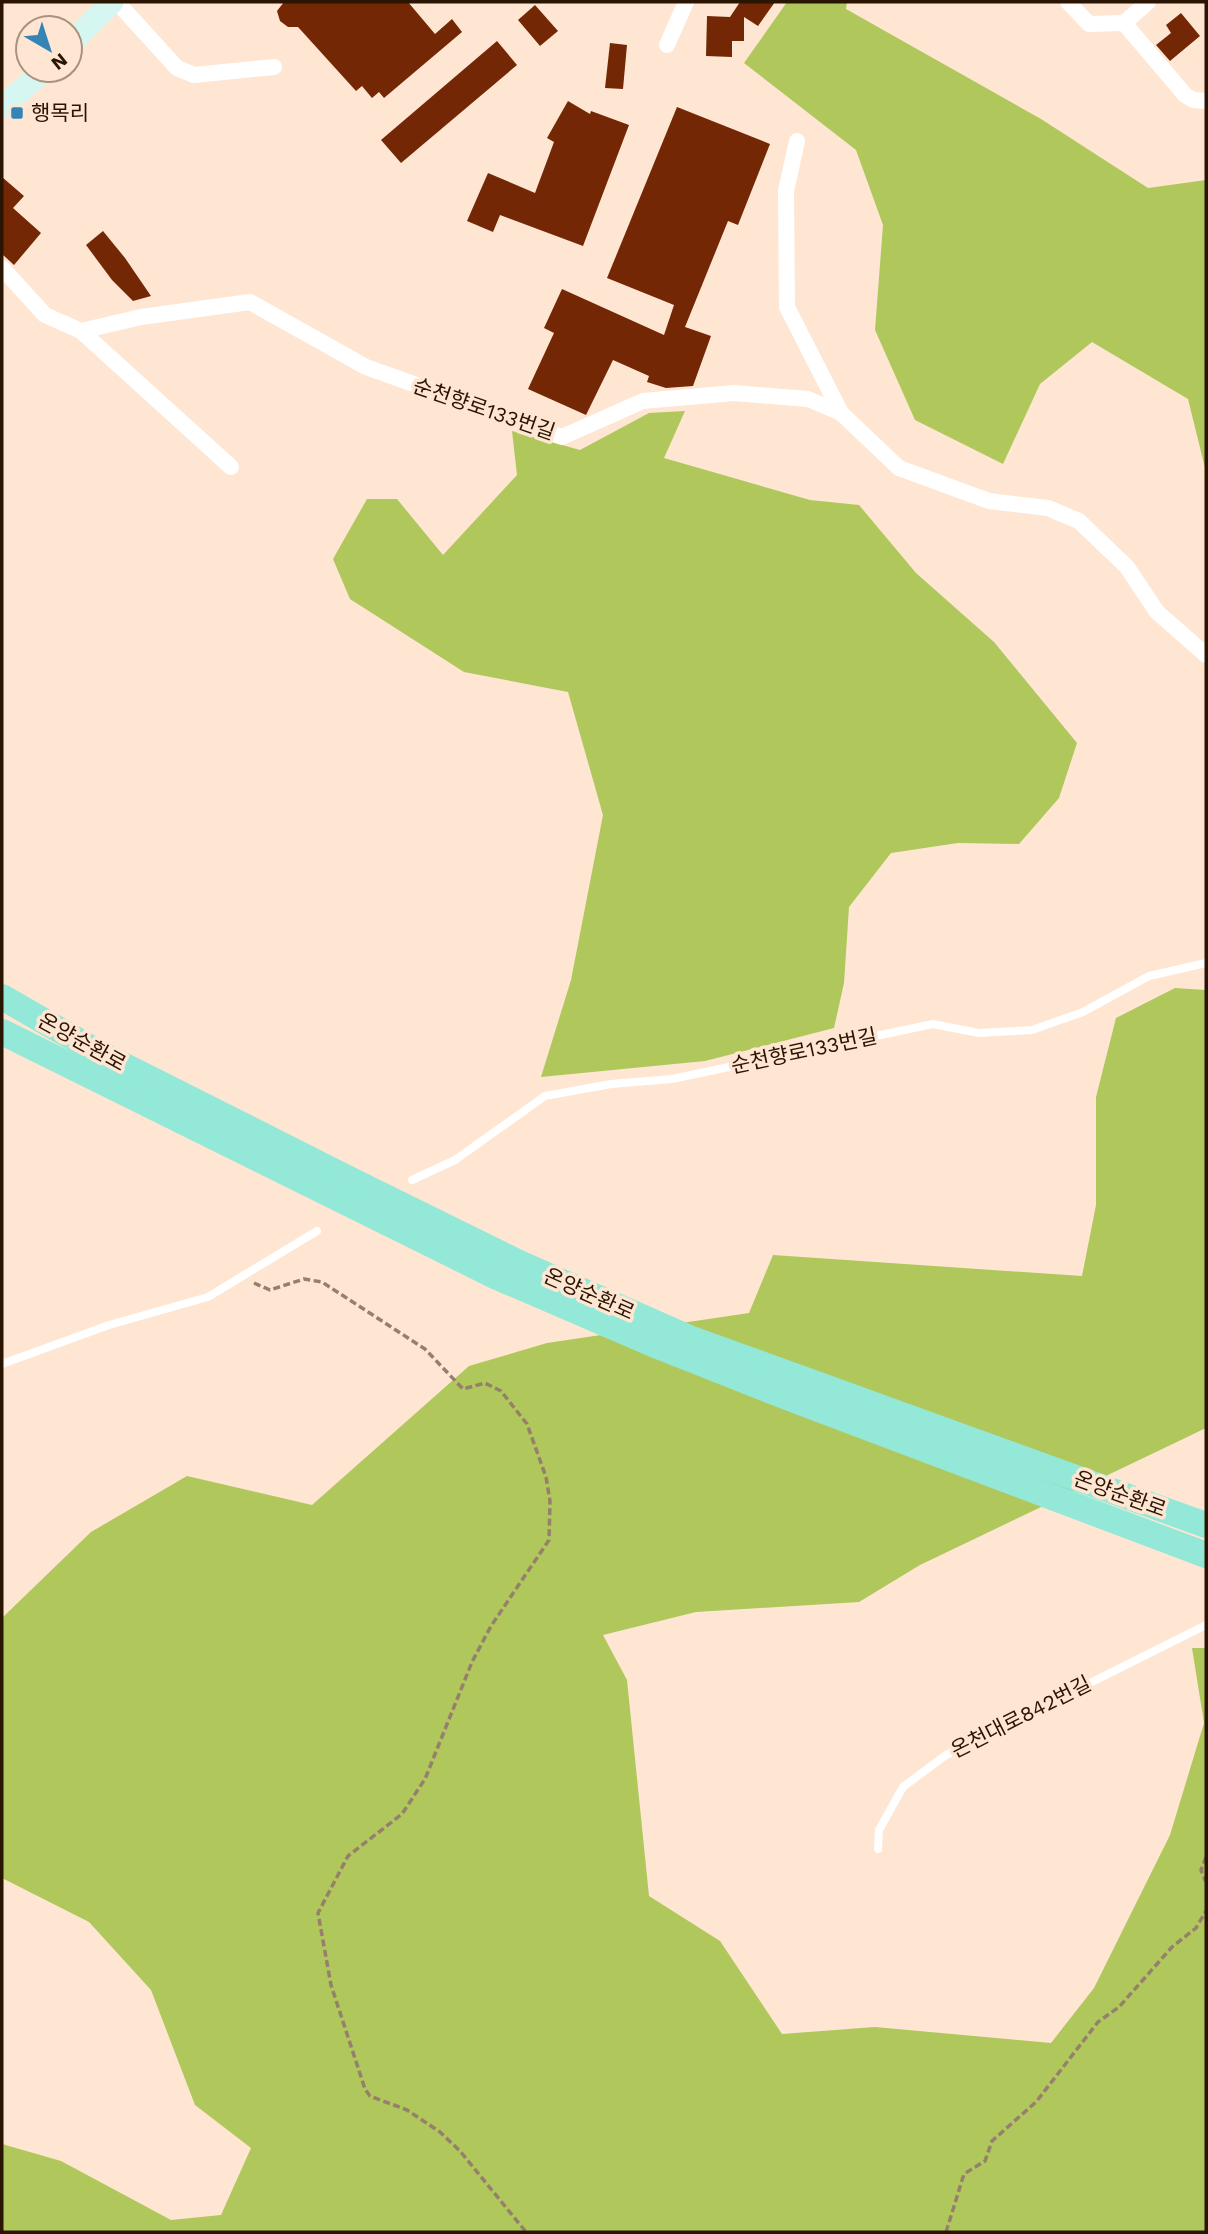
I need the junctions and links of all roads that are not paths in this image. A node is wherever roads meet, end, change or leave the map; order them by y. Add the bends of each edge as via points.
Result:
1 (115, 2) edge
2 (686, 2) edge
3 (1068, 2) edge
4 (1148, 2) edge
5 (1124, 23) junction
6 (84, 31) edge
7 (667, 45) dead end
8 (274, 68) dead end
9 (28, 84) edge
10 (1206, 101) edge
11 (2, 107) edge
12 (797, 141) dead end
13 (2, 268) edge
14 (80, 331) junction
15 (841, 413) junction
16 (231, 467) dead end
17 (1206, 655) edge
18 (1206, 963) edge
19 (2, 997) edge
20 (2, 1032) edge
21 (412, 1180) dead end
22 (317, 1230) dead end
23 (2, 1364) edge
24 (1206, 1525) edge
25 (1206, 1555) edge
26 (1206, 1625) edge
27 (877, 1849) dead end

1 - 6 main road
1 - 8 street via 177,68 194,75
2 - 7 street
3 - 5 street via 1089,24
4 - 5 street
5 - 10 street via 1185,95
9 - 11 main road
12 - 15 street via 786,191 787,307
13 - 14 street via 45,315
14 - 15 street, 순천향로133번길 via 141,317 250,302 366,367 562,437 643,401 734,393 808,399
14 - 16 street
15 - 17 street, 순천향로133번길 via 900,468 989,501 1048,508 1080,521 1127,568 1157,612
18 - 21 lane, 순천향로133번길 via 1149,976 1083,1012 1032,1030 979,1033 933,1024 672,1079 544,1096 455,1160
19 - 24 highway, 온양순환로 via 101,1054 371,1190 689,1339
20 - 25 highway, 온양순환로 via 498,1277 660,1347
22 - 23 lane via 208,1297 109,1325
26 - 27 lane, 온천대로842번길 via 972,1740 929,1767 903,1787 879,1830

